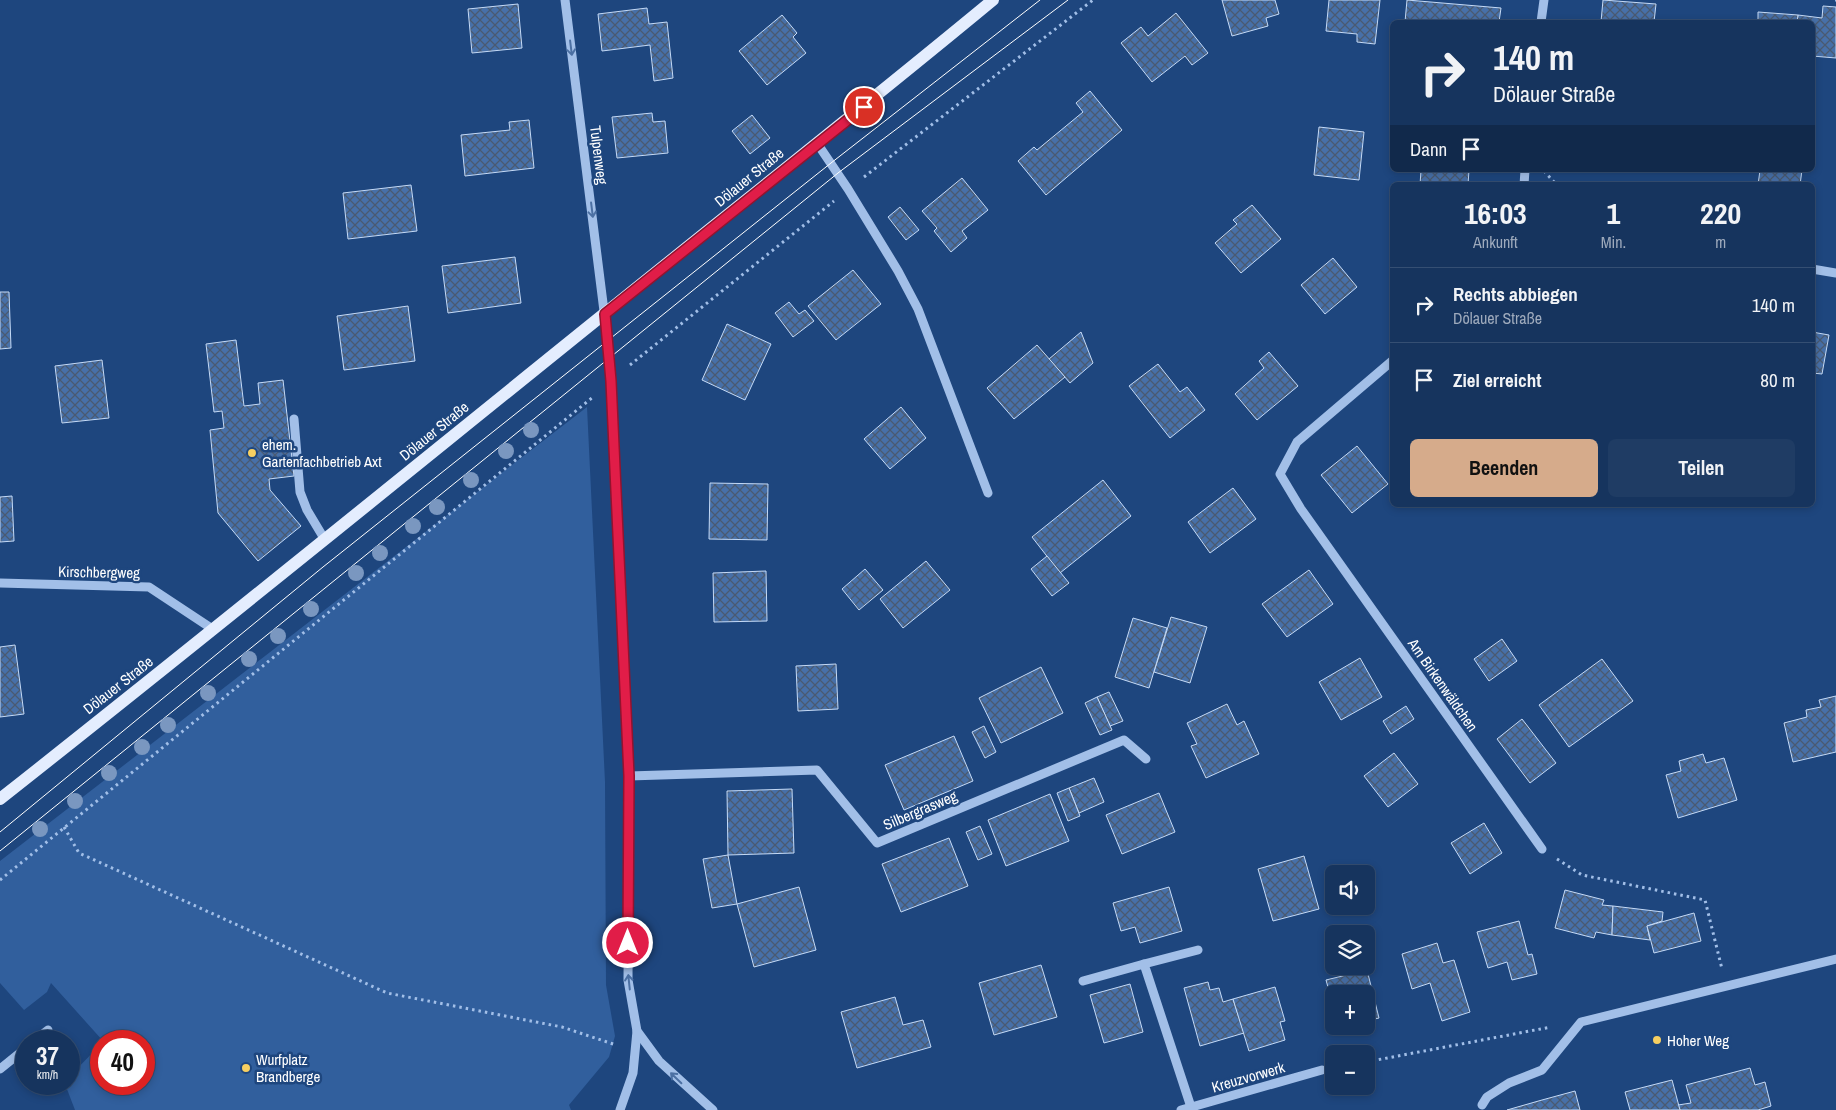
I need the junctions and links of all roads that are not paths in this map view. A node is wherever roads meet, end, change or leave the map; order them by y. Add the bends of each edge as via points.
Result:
1 (565, 0) edge
2 (993, 0) edge
3 (1544, 0) edge
4 (1541, 20) edge
5 (817, 143) junction
6 (1815, 270) edge
7 (1836, 273) edge
8 (605, 314) junction
9 (1390, 363) edge
10 (294, 420) dead end
11 (988, 493) dead end
12 (325, 540) junction
13 (0, 584) edge
14 (214, 630) junction
15 (1146, 759) dead end
16 (629, 776) junction
17 (0, 800) edge
18 (1542, 849) road end
19 (1198, 950) dead end
20 (1836, 958) edge
21 (1144, 964) junction
22 (1083, 981) dead end
23 (637, 1030) junction
24 (15, 1057) edge
25 (0, 1069) edge
26 (1322, 1070) dead end
27 (1482, 1105) dead end
28 (1191, 1107) junction
29 (620, 1110) edge
30 (713, 1110) edge
31 (1181, 1110) edge

1 -> 8 street, Tulpenweg
2 - 5 main road, Dölauer Straße
3 - 4 street
5 - 8 main road, Dölauer Straße
5 - 11 street via 898,271 918,309
6 - 7 street
8 - 12 main road, Dölauer Straße
8 - 16 street via 611,381
9 - 18 street, Am Birkenwäldchen via 1297,442 1280,474 1301,509
10 - 12 street via 300,492
12 - 14 main road, Dölauer Straße
13 - 14 street, Kirschbergweg via 149,587
14 - 17 main road, Dölauer Straße
15 - 16 street, Silbergrasweg via 1124,740 877,843 817,770
23 -> 16 street via 628,980
19 - 21 street
20 - 27 street via 1581,1022 1542,1070 1509,1083 1487,1097
21 - 22 street
21 - 28 street
23 - 29 street via 632,1073
30 -> 23 street via 659,1061
24 - 25 street
26 - 28 street, Kreuzvorwerk
28 - 31 street, Kreuzvorwerk

